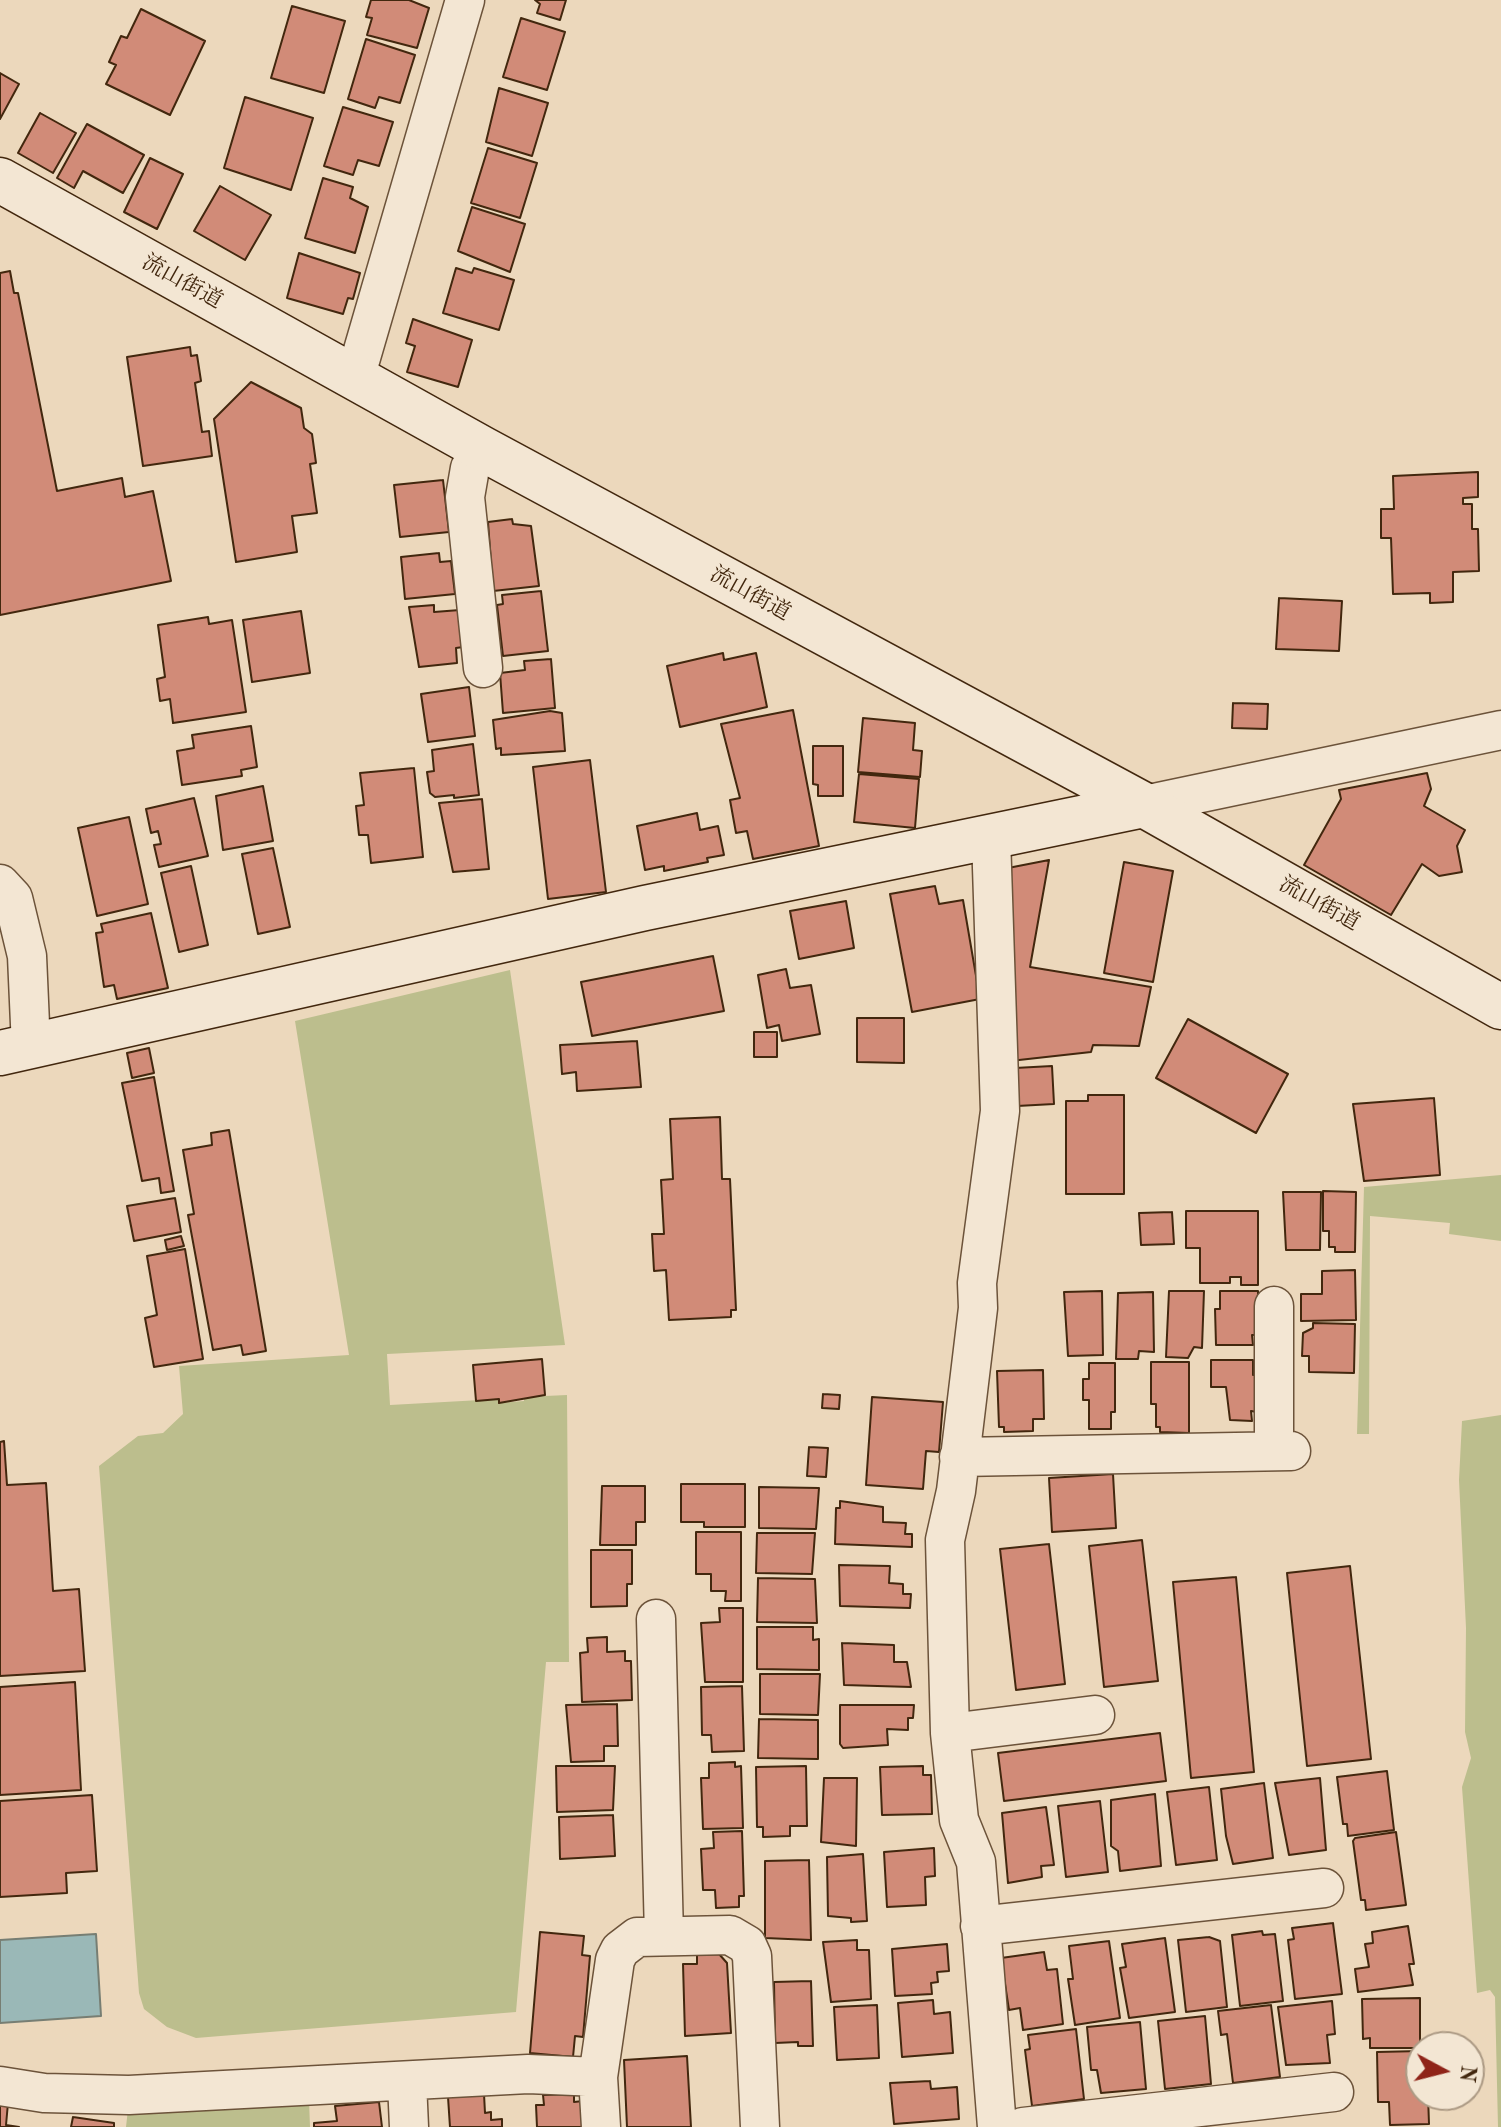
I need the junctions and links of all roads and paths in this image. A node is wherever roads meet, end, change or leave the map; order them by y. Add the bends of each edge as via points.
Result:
1 (465, 0) edge
2 (0, 180) edge
3 (355, 378) junction
4 (483, 449) junction
5 (483, 668) dead end
6 (1501, 730) edge
7 (1144, 805) junction
8 (991, 837) junction
9 (0, 884) edge
10 (1501, 1007) edge
11 (15, 1050) edge
12 (1274, 1306) dead end
13 (959, 1457) junction
14 (656, 1619) dead end
15 (1095, 1715) dead end
16 (950, 1733) junction
17 (1324, 1888) dead end
18 (980, 1926) junction
19 (664, 1936) junction
20 (598, 2077) junction
21 (407, 2082) junction
22 (0, 2086) edge
23 (1334, 2092) dead end
24 (43, 2110) edge
25 (409, 2127) edge
26 (601, 2127) edge
27 (760, 2127) edge
28 (997, 2127) edge
29 (1023, 2127) edge

1 - 3 street
2 - 3 street, 流山街道
3 - 4 street, 流山街道
4 - 5 street via 470,468 465,497
4 - 7 street, 流山街道
6 - 7 street
7 - 8 street
7 - 10 street, 流山街道
8 - 11 street via 645,908
8 - 13 street via 1000,1111
9 - 11 street via 13,898 27,956
12 - 13 street via 1283,1451
13 - 16 street via 945,1540
14 - 19 street
15 - 16 street
16 - 18 street via 959,1820 976,1862
17 - 18 street
18 - 28 street
19 - 20 street via 637,1937 615,1960
19 - 27 street via 730,1935 747,1945 752,1956
20 - 21 street via 528,2074
20 - 26 street
21 - 24 street via 129,2095
21 - 25 street
22 - 24 street
23 - 29 street

